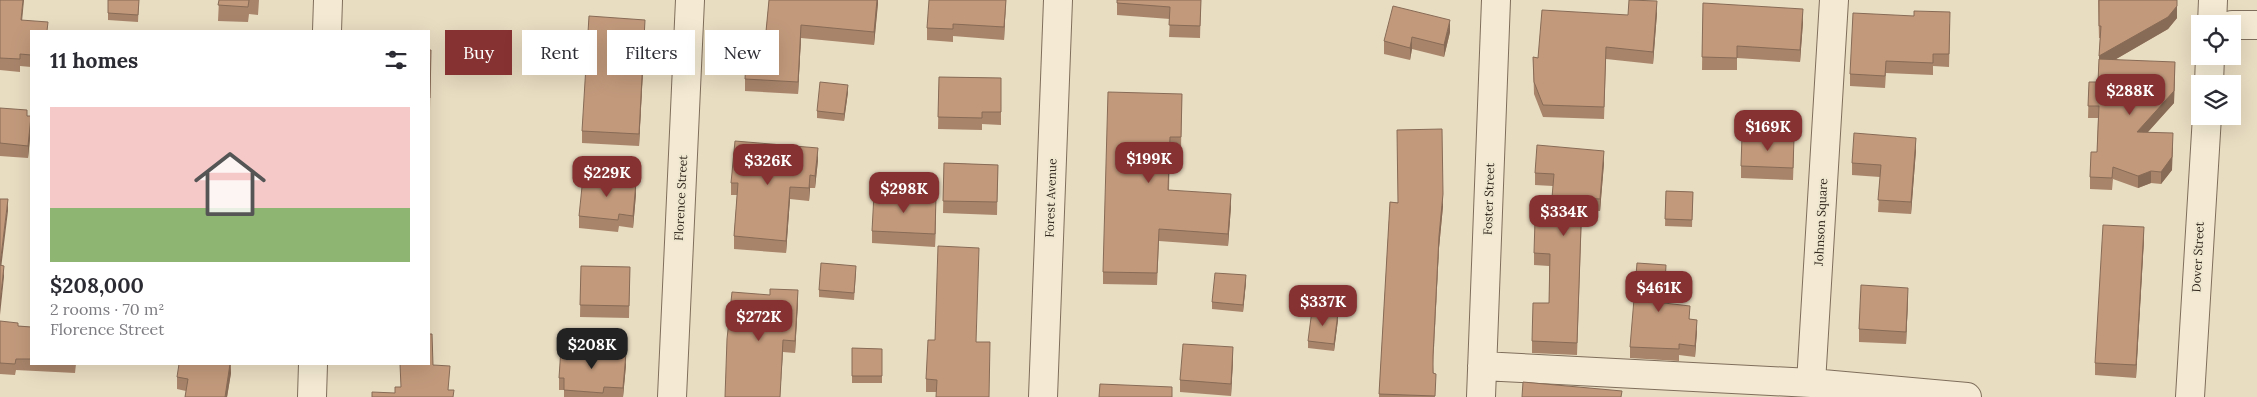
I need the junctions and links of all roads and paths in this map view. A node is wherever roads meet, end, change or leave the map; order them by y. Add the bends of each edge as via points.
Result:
1 (328, 0) edge
2 (690, 0) edge
3 (1058, 0) edge
4 (1496, 0) edge
5 (1834, 0) edge
6 (2213, 0) edge
7 (2212, 15) edge
8 (2241, 25) edge
9 (2257, 25) edge
10 (327, 30) edge
11 (2206, 125) edge
12 (313, 365) edge
13 (1482, 366) junction
14 (1811, 383) junction
15 (312, 397) edge
16 (672, 397) edge
17 (1043, 397) edge
18 (1481, 397) edge
19 (1967, 397) edge
20 (2190, 397) edge

1 - 10 street
2 - 16 street, Florence Street
3 - 17 street, Forest Avenue
4 - 13 street, Foster Street
5 - 14 street, Johnson Square
6 - 7 street
8 - 9 street
11 - 20 street, Dover Street
12 - 15 street
13 - 14 street
13 - 18 street, Foster Street
14 - 19 street

